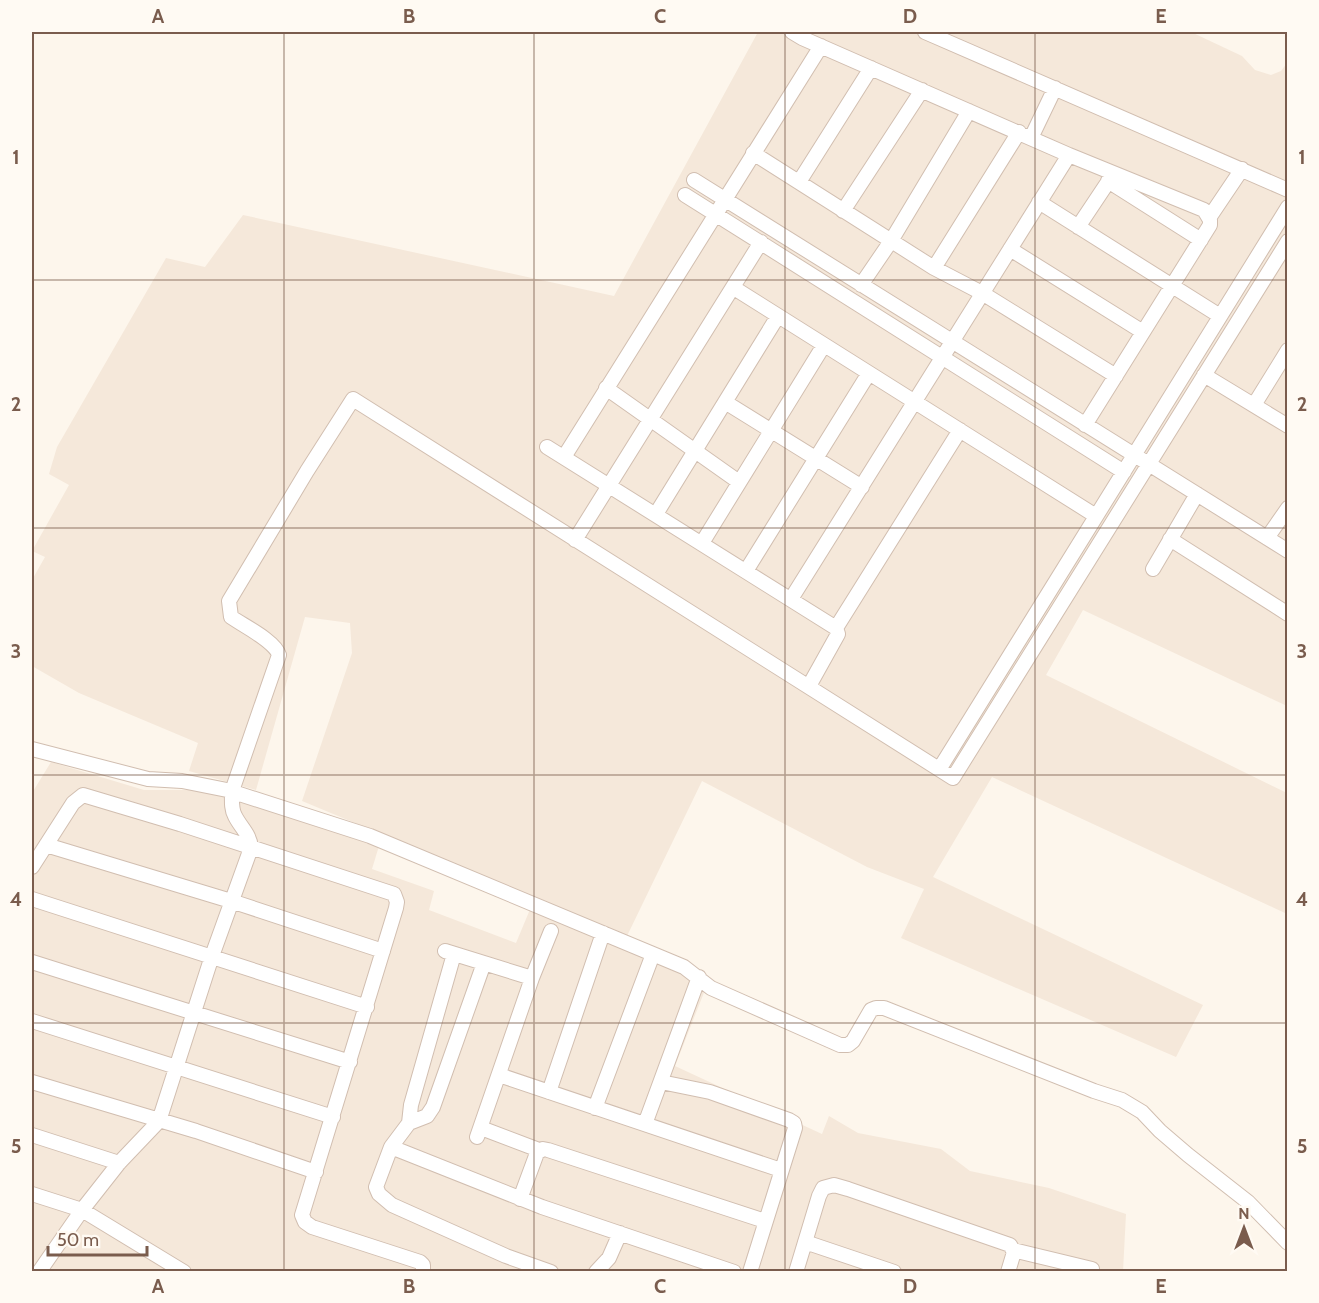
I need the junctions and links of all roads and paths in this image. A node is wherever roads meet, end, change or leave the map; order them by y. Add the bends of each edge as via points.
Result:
1 (792, 32) edge
2 (925, 32) edge
3 (821, 46) junction
4 (871, 68) junction
5 (1055, 88) junction
6 (922, 90) junction
7 (969, 111) junction
8 (1025, 135) junction
9 (753, 153) junction
10 (1069, 154) junction
11 (1242, 169) junction
12 (1111, 177) junction
13 (694, 180) dead end
14 (799, 182) junction
15 (1287, 190) edge
16 (685, 195) dead end
17 (724, 199) junction
18 (1039, 202) junction
19 (1287, 207) edge
20 (843, 211) junction
21 (716, 213) junction
22 (1209, 218) junction
23 (1078, 227) junction
24 (1201, 240) junction
25 (891, 241) junction
26 (1287, 241) edge
27 (762, 242) junction
28 (1010, 249) junction
29 (934, 268) junction
30 (861, 285) junction
31 (1172, 286) junction
32 (734, 288) junction
33 (982, 293) junction
34 (778, 316) junction
35 (1220, 316) junction
36 (1143, 332) junction
37 (952, 343) junction
38 (824, 345) junction
39 (942, 358) junction
40 (1286, 358) edge
41 (868, 373) junction
42 (1204, 375) junction
43 (1116, 376) junction
44 (606, 388) junction
45 (725, 402) junction
46 (915, 402) junction
47 (1254, 405) junction
48 (651, 420) junction
49 (1085, 425) junction
50 (1287, 426) edge
51 (772, 430) junction
52 (960, 430) junction
53 (547, 447) dead end
54 (695, 451) junction
55 (1134, 455) junction
56 (564, 457) junction
57 (816, 457) junction
58 (1149, 464) junction
59 (1124, 472) junction
60 (739, 482) junction
61 (610, 485) junction
62 (861, 487) junction
63 (1197, 494) junction
64 (1287, 508) edge
65 (656, 514) junction
66 (1096, 516) junction
67 (1267, 538) junction
68 (1170, 539) junction
69 (575, 540) junction
70 (702, 543) junction
71 (1287, 551) edge
72 (1153, 569) dead end
73 (746, 571) junction
74 (791, 599) junction
75 (1287, 614) edge
76 (836, 628) junction
77 (808, 686) junction
78 (32, 749) edge
79 (940, 768) junction
80 (232, 791) junction
81 (46, 845) junction
82 (250, 848) junction
83 (32, 867) edge
84 (32, 899) edge
85 (231, 901) junction
86 (551, 931) dead end
87 (603, 933) junction
88 (383, 951) junction
89 (653, 954) junction
90 (212, 957) junction
91 (32, 962) edge
92 (484, 963) junction
93 (699, 977) junction
94 (532, 978) junction
95 (367, 1007) junction
96 (194, 1013) junction
97 (32, 1021) edge
98 (350, 1062) junction
99 (177, 1067) junction
100 (499, 1075) junction
101 (32, 1082) edge
102 (661, 1082) junction
103 (549, 1092) junction
104 (595, 1108) junction
105 (333, 1117) junction
106 (159, 1121) junction
107 (410, 1124) junction
108 (645, 1124) junction
109 (32, 1135) edge
110 (391, 1147) junction
111 (540, 1150) junction
112 (118, 1163) junction
113 (781, 1170) junction
114 (316, 1172) junction
115 (32, 1194) edge
116 (520, 1199) junction
117 (82, 1210) junction
118 (765, 1221) junction
119 (620, 1233) junction
120 (805, 1242) junction
121 (1287, 1243) edge
122 (1013, 1250) junction
123 (37, 1267) edge
124 (1092, 1269) dead end
125 (184, 1272) edge
126 (423, 1272) edge
127 (551, 1272) edge
128 (596, 1272) edge
129 (734, 1272) edge
130 (750, 1272) edge
131 (796, 1272) edge
132 (894, 1272) edge
133 (1008, 1272) edge

1 - 3 street
2 - 5 street
3 - 4 street
3 - 9 street
4 - 6 street
4 - 14 street
5 - 8 street
5 - 11 street
6 - 7 street
6 - 20 street
7 - 8 street
7 - 25 street
8 - 10 street
8 - 29 street
9 - 14 street
9 - 17 street
10 - 12 street
10 - 18 street
11 - 15 street
11 - 22 street
12 - 22 street via 1204,210
12 - 23 street
12 - 24 street
13 - 17 street
14 - 20 street
16 - 21 street
17 - 21 street
17 - 30 street
18 - 23 street
18 - 28 street
19 - 35 street
20 - 25 street
21 - 27 street
21 - 44 street
22 - 24 street via 1210,225
23 - 31 street
24 - 31 street
25 - 29 street
25 - 30 street
26 - 42 street
27 - 32 street
27 - 39 street
28 - 33 street
28 - 36 street
29 - 33 street
30 - 37 street
31 - 35 street
31 - 36 street
32 - 34 street
32 - 48 street
33 - 37 street
33 - 43 street
34 - 38 street
34 - 45 street
35 - 55 street
36 - 43 street
37 - 39 street
37 - 49 street
38 - 41 street
38 - 51 street
39 - 46 street
39 - 59 street
40 - 47 street
41 - 46 street
41 - 57 street
42 - 47 street
42 - 58 street
43 - 49 street
44 - 48 street
44 - 56 street
45 - 51 street
45 - 54 street
46 - 52 street
46 - 62 street
47 - 50 street
48 - 54 street
48 - 61 street
49 - 55 street
51 - 57 street
51 - 60 street
52 - 66 street
52 - 76 street
53 - 56 street
54 - 60 street
54 - 65 street
55 - 58 street
55 - 59 street
56 - 61 street
57 - 62 street
57 - 73 street
58 - 63 street
58 - 79 street via 953,778
59 - 66 street
60 - 70 street
61 - 65 street
61 - 69 street
62 - 74 street
63 - 67 street
63 - 68 street
64 - 67 street
65 - 70 street
66 - 79 street
67 - 71 street
68 - 72 street
68 - 75 street
69 - 77 street
69 - 80 street via 353,399 229,601 231,617 271,643 279,655
70 - 73 street
73 - 74 street
74 - 76 street
76 - 77 street via 838,634
77 - 79 street
78 - 80 street via 148,779
80 - 82 street via 232,810 247,833
80 - 87 street via 383,841
81 - 82 street via 73,803 84,795
81 - 83 street
81 - 85 street
82 - 85 street
82 - 88 street via 394,894 397,902
84 - 90 street
85 - 88 street
85 - 90 street
86 - 94 street
87 - 89 street
87 - 103 street
88 - 95 street
89 - 93 street
89 - 104 street
90 - 95 street
90 - 96 street
91 - 96 street
92 - 94 street
92 - 107 street via 433,1107 427,1116
92 - 107 street via 449,952 411,1105
93 - 102 street
93 - 121 street via 711,988 840,1045 853,1041 871,1010 884,1008 1122,1100 1142,1112 1188,1155 1248,1202
94 - 100 street
95 - 98 street
96 - 98 street
96 - 99 street
97 - 99 street
98 - 105 street
99 - 105 street
99 - 106 street
100 - 103 street
100 - 111 street via 479,1132
101 - 106 street
102 - 108 street
102 - 113 street via 710,1092 789,1120 795,1128
103 - 104 street
104 - 108 street
105 - 114 street
106 - 112 street
106 - 114 street
107 - 110 street
108 - 113 street
109 - 112 street
110 - 116 street
110 - 127 street via 376,1187 392,1205
111 - 116 street
111 - 118 street
112 - 117 street
113 - 118 street
114 - 126 street via 303,1210 308,1225 420,1262
115 - 117 street
116 - 119 street
117 - 123 street
117 - 125 street
118 - 130 street
119 - 128 street via 609,1258
119 - 129 street
120 - 122 street via 823,1188 834,1185 1010,1245
120 - 131 street
120 - 132 street
122 - 124 street
122 - 133 street

